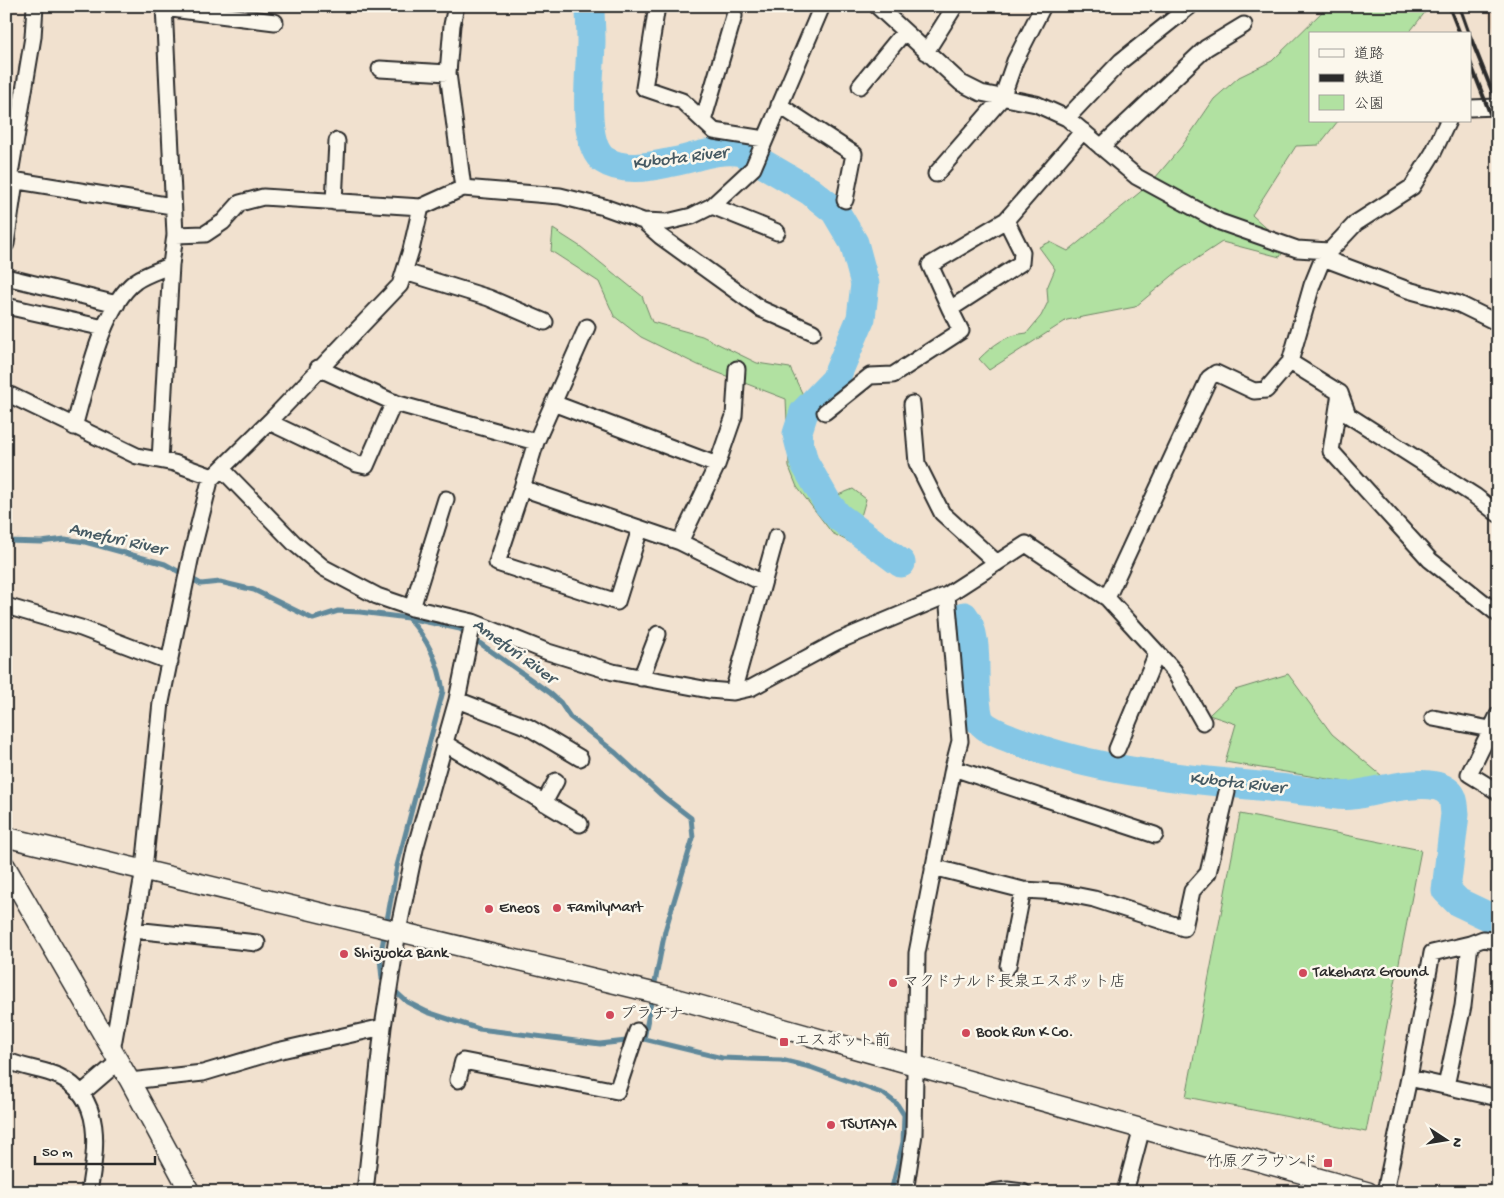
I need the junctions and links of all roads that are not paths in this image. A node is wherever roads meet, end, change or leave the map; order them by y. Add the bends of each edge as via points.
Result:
1 (35, 6) edge
2 (456, 6) edge
3 (657, 6) edge
4 (822, 6) edge
5 (877, 6) edge
6 (955, 6) edge
7 (1042, 6) edge
8 (1190, 6) edge
9 (164, 7) edge
10 (734, 16) dead end
11 (275, 22) dead end
12 (1244, 24) dead end
13 (904, 32) junction
14 (926, 52) junction
15 (380, 69) dead end
16 (448, 73) junction
17 (860, 86) dead end
18 (1002, 98) junction
19 (779, 105) junction
20 (1498, 107) edge
21 (1472, 108) edge
22 (1067, 118) junction
23 (703, 121) junction
24 (1448, 122) edge
25 (1083, 131) junction
26 (337, 141) dead end
27 (763, 145) junction
28 (1101, 147) junction
29 (936, 174) dead end
30 (10, 180) edge
31 (463, 188) junction
32 (845, 200) dead end
33 (334, 202) junction
34 (172, 206) junction
35 (712, 206) junction
36 (420, 207) junction
37 (1006, 220) junction
38 (643, 221) junction
39 (777, 232) dead end
40 (175, 235) junction
41 (6, 244) edge
42 (1326, 255) junction
43 (171, 265) junction
44 (405, 272) junction
45 (6, 277) edge
46 (117, 304) junction
47 (6, 306) edge
48 (950, 309) junction
49 (545, 322) dead end
50 (1498, 323) edge
51 (104, 328) junction
52 (587, 328) dead end
53 (813, 332) dead end
54 (1290, 362) junction
55 (318, 368) junction
56 (737, 369) dead end
57 (6, 393) edge
58 (1340, 393) junction
59 (394, 402) junction
60 (553, 403) junction
61 (912, 404) dead end
62 (825, 412) dead end
63 (269, 422) junction
64 (74, 427) junction
65 (536, 442) junction
66 (160, 460) junction
67 (717, 465) junction
68 (216, 473) junction
69 (522, 488) junction
70 (446, 499) dead end
71 (1498, 514) edge
72 (640, 529) junction
73 (776, 537) dead end
74 (680, 542) junction
75 (997, 563) junction
76 (763, 583) junction
77 (947, 595) junction
78 (1106, 598) junction
79 (6, 606) edge
80 (412, 608) junction
81 (1498, 614) edge
82 (473, 622) junction
83 (658, 634) dead end
84 (1157, 653) junction
85 (170, 662) junction
86 (641, 678) junction
87 (733, 692) junction
88 (457, 700) junction
89 (1498, 715) edge
90 (1433, 718) dead end
91 (1203, 722) dead end
92 (1490, 729) junction
93 (444, 743) junction
94 (1117, 749) dead end
95 (580, 758) dead end
96 (953, 768) junction
97 (556, 781) dead end
98 (1227, 792) dead end
99 (1498, 792) edge
100 (544, 803) junction
101 (580, 824) dead end
102 (1155, 835) dead end
103 (6, 837) edge
104 (6, 867) edge
105 (933, 867) junction
106 (144, 869) junction
107 (1023, 890) junction
108 (134, 930) junction
109 (398, 931) junction
110 (1498, 941) edge
111 (257, 943) dead end
112 (1470, 944) junction
113 (1008, 966) dead end
114 (383, 1027) junction
115 (637, 1031) dead end
116 (115, 1057) junction
117 (6, 1060) edge
118 (916, 1064) junction
119 (1409, 1078) junction
120 (458, 1080) dead end
121 (130, 1081) junction
122 (1446, 1086) junction
123 (82, 1093) junction
124 (1498, 1098) edge
125 (1142, 1128) junction
126 (1019, 1191) edge
127 (89, 1192) edge
128 (190, 1192) edge
129 (365, 1192) edge
130 (905, 1192) edge
131 (994, 1192) edge
132 (1125, 1192) edge
133 (1368, 1192) edge
134 (1385, 1192) edge

1 - 30 street
2 - 16 street
3 - 23 street via 644,88 682,101
4 - 19 street
5 - 13 street
6 - 14 street
7 - 18 street via 1015,61
8 - 22 street via 1122,61
9 - 11 street
9 - 34 street
10 - 23 street
12 - 28 street via 1206,48
13 - 14 street
13 - 17 street
14 - 18 street via 961,83 981,93
15 - 16 street
16 - 31 street
18 - 22 street via 1036,104
18 - 29 street
19 - 27 street
19 - 32 street via 854,154
20 - 21 street
22 - 25 street
23 - 27 street via 714,131
24 - 42 street via 1412,187 1356,223
25 - 28 street
25 - 37 street
26 - 33 street
27 - 35 street via 753,168
28 - 42 street via 1138,177 1220,222 1297,249
30 - 34 street
30 - 41 street
31 - 36 street
31 - 38 street via 560,196
33 - 36 street
33 - 40 street via 263,197 240,203 223,222 205,234
34 - 40 street
35 - 38 street via 692,216 667,222
35 - 39 street
36 - 44 street
37 - 48 street via 1022,252 1020,263
37 - 48 street via 930,265
38 - 53 street via 761,309
40 - 43 street
42 - 50 street via 1408,290 1459,304
42 - 54 street via 1312,285
43 - 46 street via 136,281
43 - 66 street
44 - 49 street via 489,298
44 - 55 street via 400,285 389,298
45 - 46 street
46 - 51 street
47 - 51 street
48 - 62 street via 961,331 893,374 870,376
51 - 64 street
52 - 60 street
54 - 58 street
54 - 78 street via 1266,390 1254,391 1216,373 1209,378
55 - 59 street
55 - 63 street
56 - 67 street via 734,416
57 - 64 street
58 - 71 street via 1348,415
58 - 81 street via 1331,451 1430,560
59 - 63 street via 366,466
59 - 65 street
60 - 65 street
60 - 67 street
61 - 75 street via 917,463 942,513
63 - 68 street
64 - 66 street via 137,456
65 - 69 street
66 - 68 street
67 - 74 street
68 - 80 street via 324,568 377,596
68 - 85 street via 190,560
69 - 72 street
69 - 72 street via 497,563 617,602
70 - 80 street
72 - 74 street
73 - 76 street
74 - 76 street
75 - 77 street
75 - 78 street via 1026,544
76 - 87 street
77 - 87 street via 838,640 751,688
77 - 96 street via 960,741
78 - 84 street
79 - 85 street via 81,628
80 - 82 street
82 - 86 street via 548,652
82 - 88 street
83 - 86 street
84 - 91 street via 1174,671
84 - 94 street
85 - 106 street via 156,738
86 - 87 street
88 - 93 street
88 - 95 street via 528,727
89 - 92 street
90 - 92 street
92 - 99 street via 1469,774
93 - 100 street
93 - 109 street via 415,849
96 - 102 street
96 - 105 street
97 - 100 street
98 - 107 street via 1208,873 1192,891 1184,928 1094,899 1059,892
100 - 101 street
103 - 106 street
104 - 116 street
105 - 107 street
105 - 118 street via 917,953
106 - 108 street
106 - 109 street
107 - 113 street
108 - 111 street
108 - 116 street
109 - 114 street
109 - 118 street via 663,995
110 - 112 street via 1483,939
112 - 119 street via 1432,954
112 - 122 street via 1463,1006
114 - 121 street via 277,1051 203,1073
114 - 129 street
115 - 120 street via 617,1091 463,1061
116 - 121 street
116 - 123 street
117 - 123 street via 57,1076
118 - 125 street
118 - 130 street via 914,1134
119 - 122 street
119 - 134 street
121 - 128 street
122 - 124 street
123 - 127 street via 91,1108 95,1125
125 - 132 street
125 - 133 street
126 - 131 street

